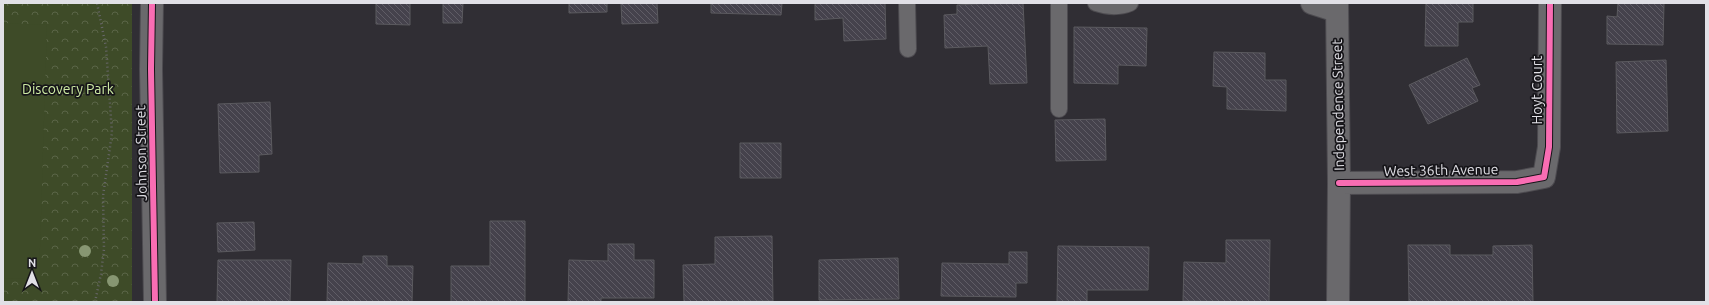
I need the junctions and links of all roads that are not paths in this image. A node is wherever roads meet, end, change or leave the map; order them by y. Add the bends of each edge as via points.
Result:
1 (152, 3) edge
2 (907, 3) edge
3 (1060, 3) edge
4 (1096, 3) edge
5 (1130, 3) edge
6 (1312, 3) edge
7 (1550, 3) edge
8 (1337, 7) edge
9 (908, 49) dead end
10 (1060, 109) dead end
11 (1544, 177) joint
12 (1339, 184) junction
13 (155, 302) edge
14 (1338, 302) edge

1 - 13 street, Johnson Street
2 - 9 lane
3 - 10 lane
4 - 5 lane via 1109,7
6 - 8 street
7 - 11 street, Hoyt Court via 1549,147
8 - 12 street, Independence Street
11 - 12 street, West 36th Avenue via 1517,182
12 - 14 street, Independence Street

